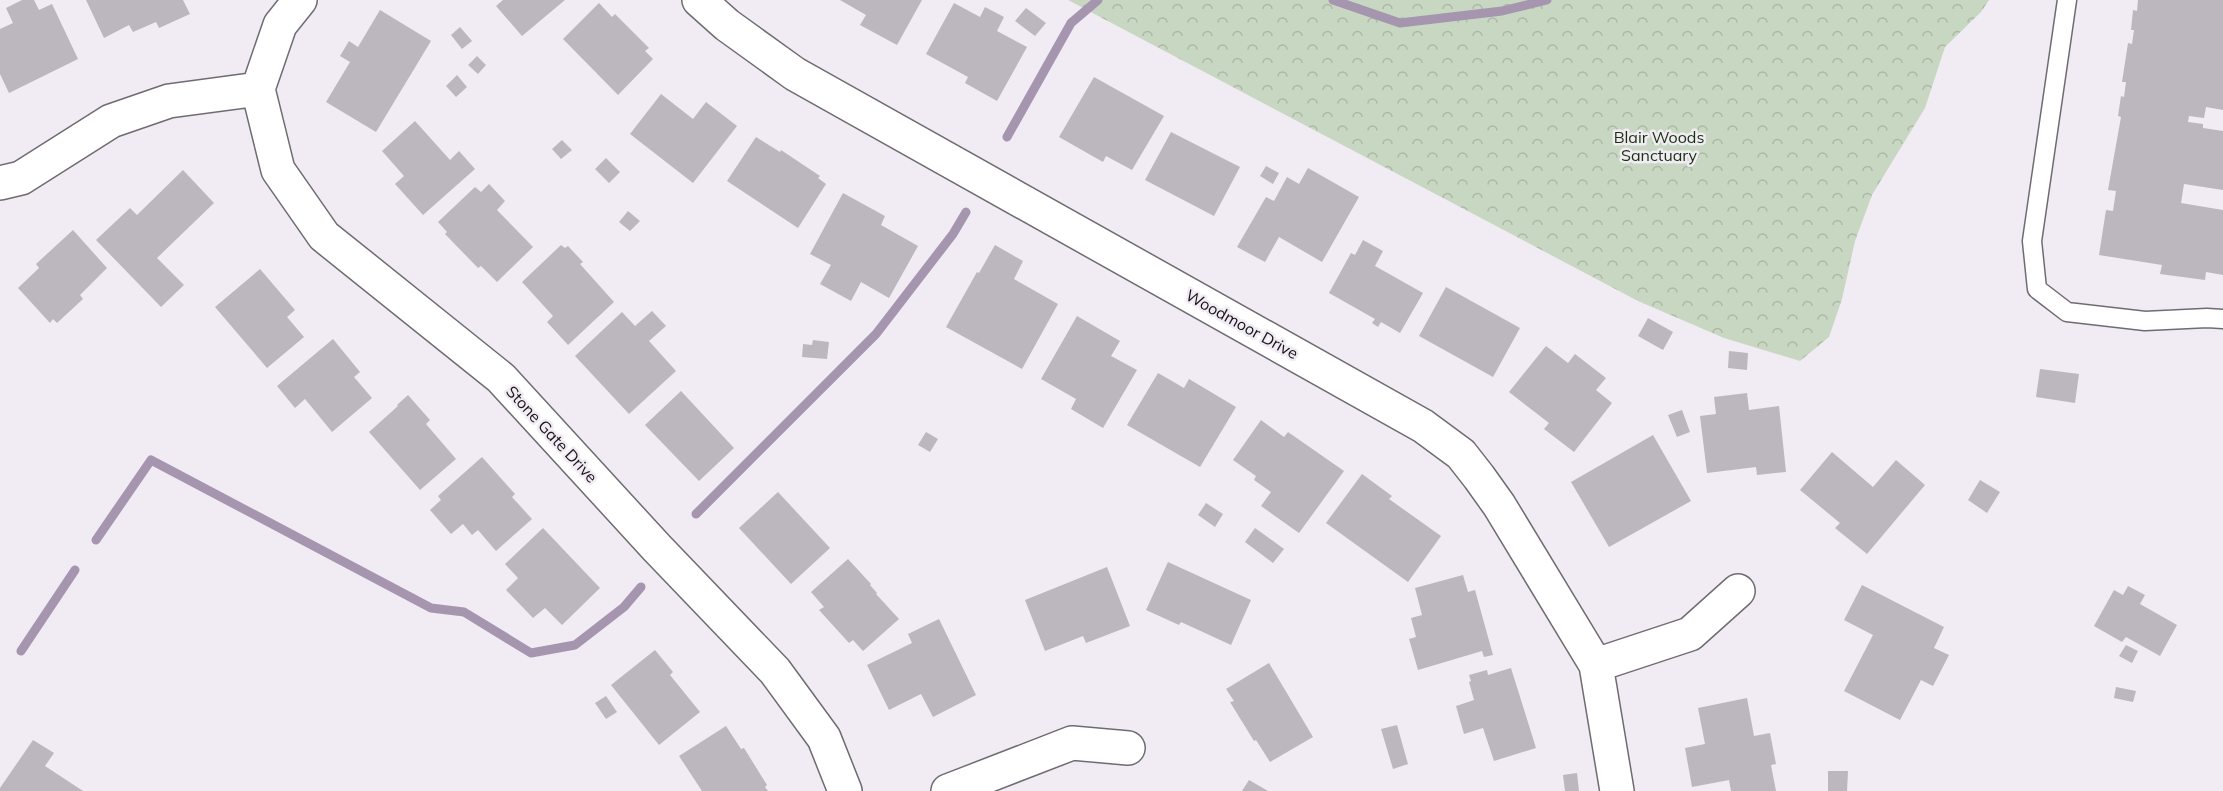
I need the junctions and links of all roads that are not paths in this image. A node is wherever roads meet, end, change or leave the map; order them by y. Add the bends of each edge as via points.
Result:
1 (300, 0) edge
2 (699, 0) edge
3 (2067, 0) edge
4 (258, 89) junction
5 (0, 183) edge
6 (2223, 319) edge
7 (1738, 591) dead end
8 (1596, 665) junction
9 (1128, 748) dead end
10 (845, 791) edge
11 (948, 791) edge
12 (1617, 791) edge

1 - 4 street via 280,25
2 - 8 street, Woodmoor Drive via 795,74 1423,426 1461,454 1499,505
3 - 6 lane via 2032,242 2037,289 2067,312 2145,321
4 - 5 street via 169,100 111,121 21,178
4 - 10 street, Stone Gate Drive via 278,170 324,236 501,378 775,671 824,738
7 - 8 street via 1690,634
8 - 12 street, Woodmoor Drive
9 - 11 street via 1072,743

